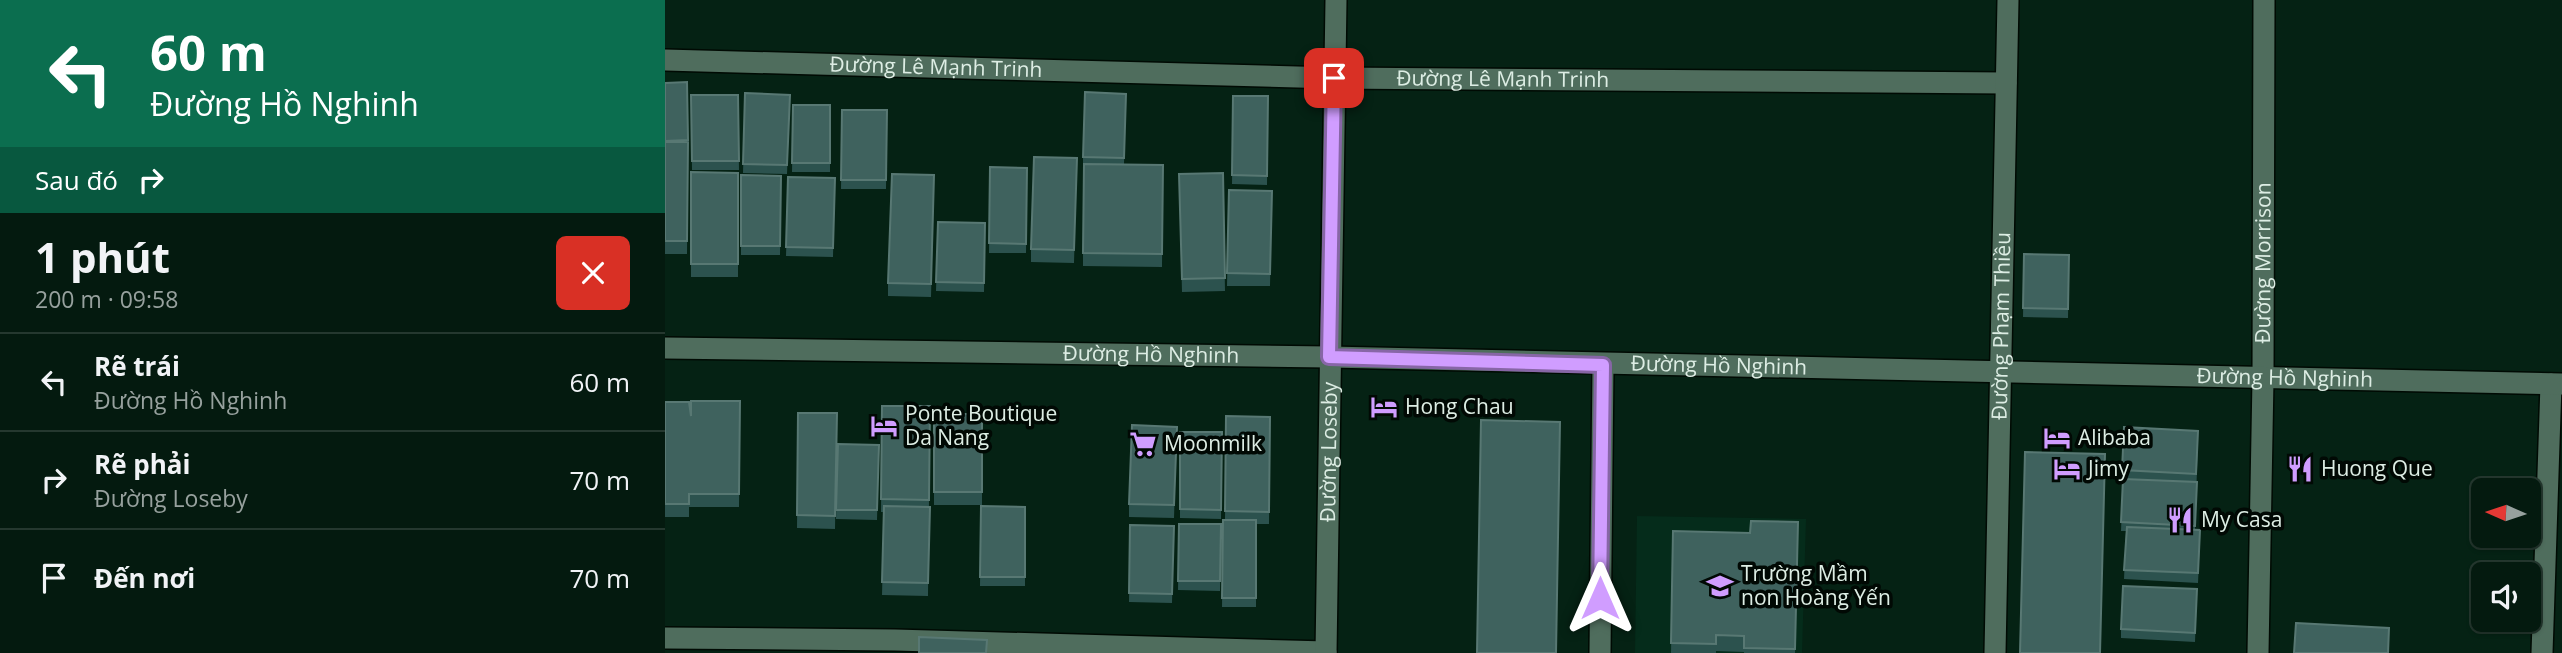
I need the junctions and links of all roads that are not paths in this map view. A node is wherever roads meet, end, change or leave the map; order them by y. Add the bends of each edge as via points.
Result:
1 (1336, 0) edge
2 (2008, 0) edge
3 (2264, 0) edge
4 (665, 60) edge
5 (1334, 78) junction
6 (2005, 83) junction
7 (665, 348) edge
8 (1329, 357) junction
9 (1603, 365) junction
10 (2001, 372) junction
11 (2263, 379) junction
12 (2557, 384) edge
13 (679, 643) edge
14 (895, 647) edge
15 (1109, 649) edge
16 (1326, 652) edge
17 (1600, 653) edge
18 (1995, 653) edge
19 (2258, 653) edge
20 (2542, 653) edge

1 - 5 street, Đường Loseby
2 - 6 street, Đường Phạm Thiều
3 - 11 street, Đường Morrison
4 - 5 street, Đường Lê Mạnh Trinh
5 - 6 street, Đường Lê Mạnh Trinh
5 - 8 street, Đường Loseby
6 - 10 street, Đường Phạm Thiều
7 - 8 street, Đường Hồ Nghinh
8 - 9 street, Đường Hồ Nghinh
8 - 16 street, Đường Loseby
9 - 10 street, Đường Hồ Nghinh
9 - 17 street
10 - 11 street, Đường Hồ Nghinh
10 - 18 street, Đường Phạm Thiều
11 - 12 street, Đường Hồ Nghinh
11 - 19 street, Đường Morrison
12 - 20 street
13 - 14 street
14 - 15 street
15 - 16 street

